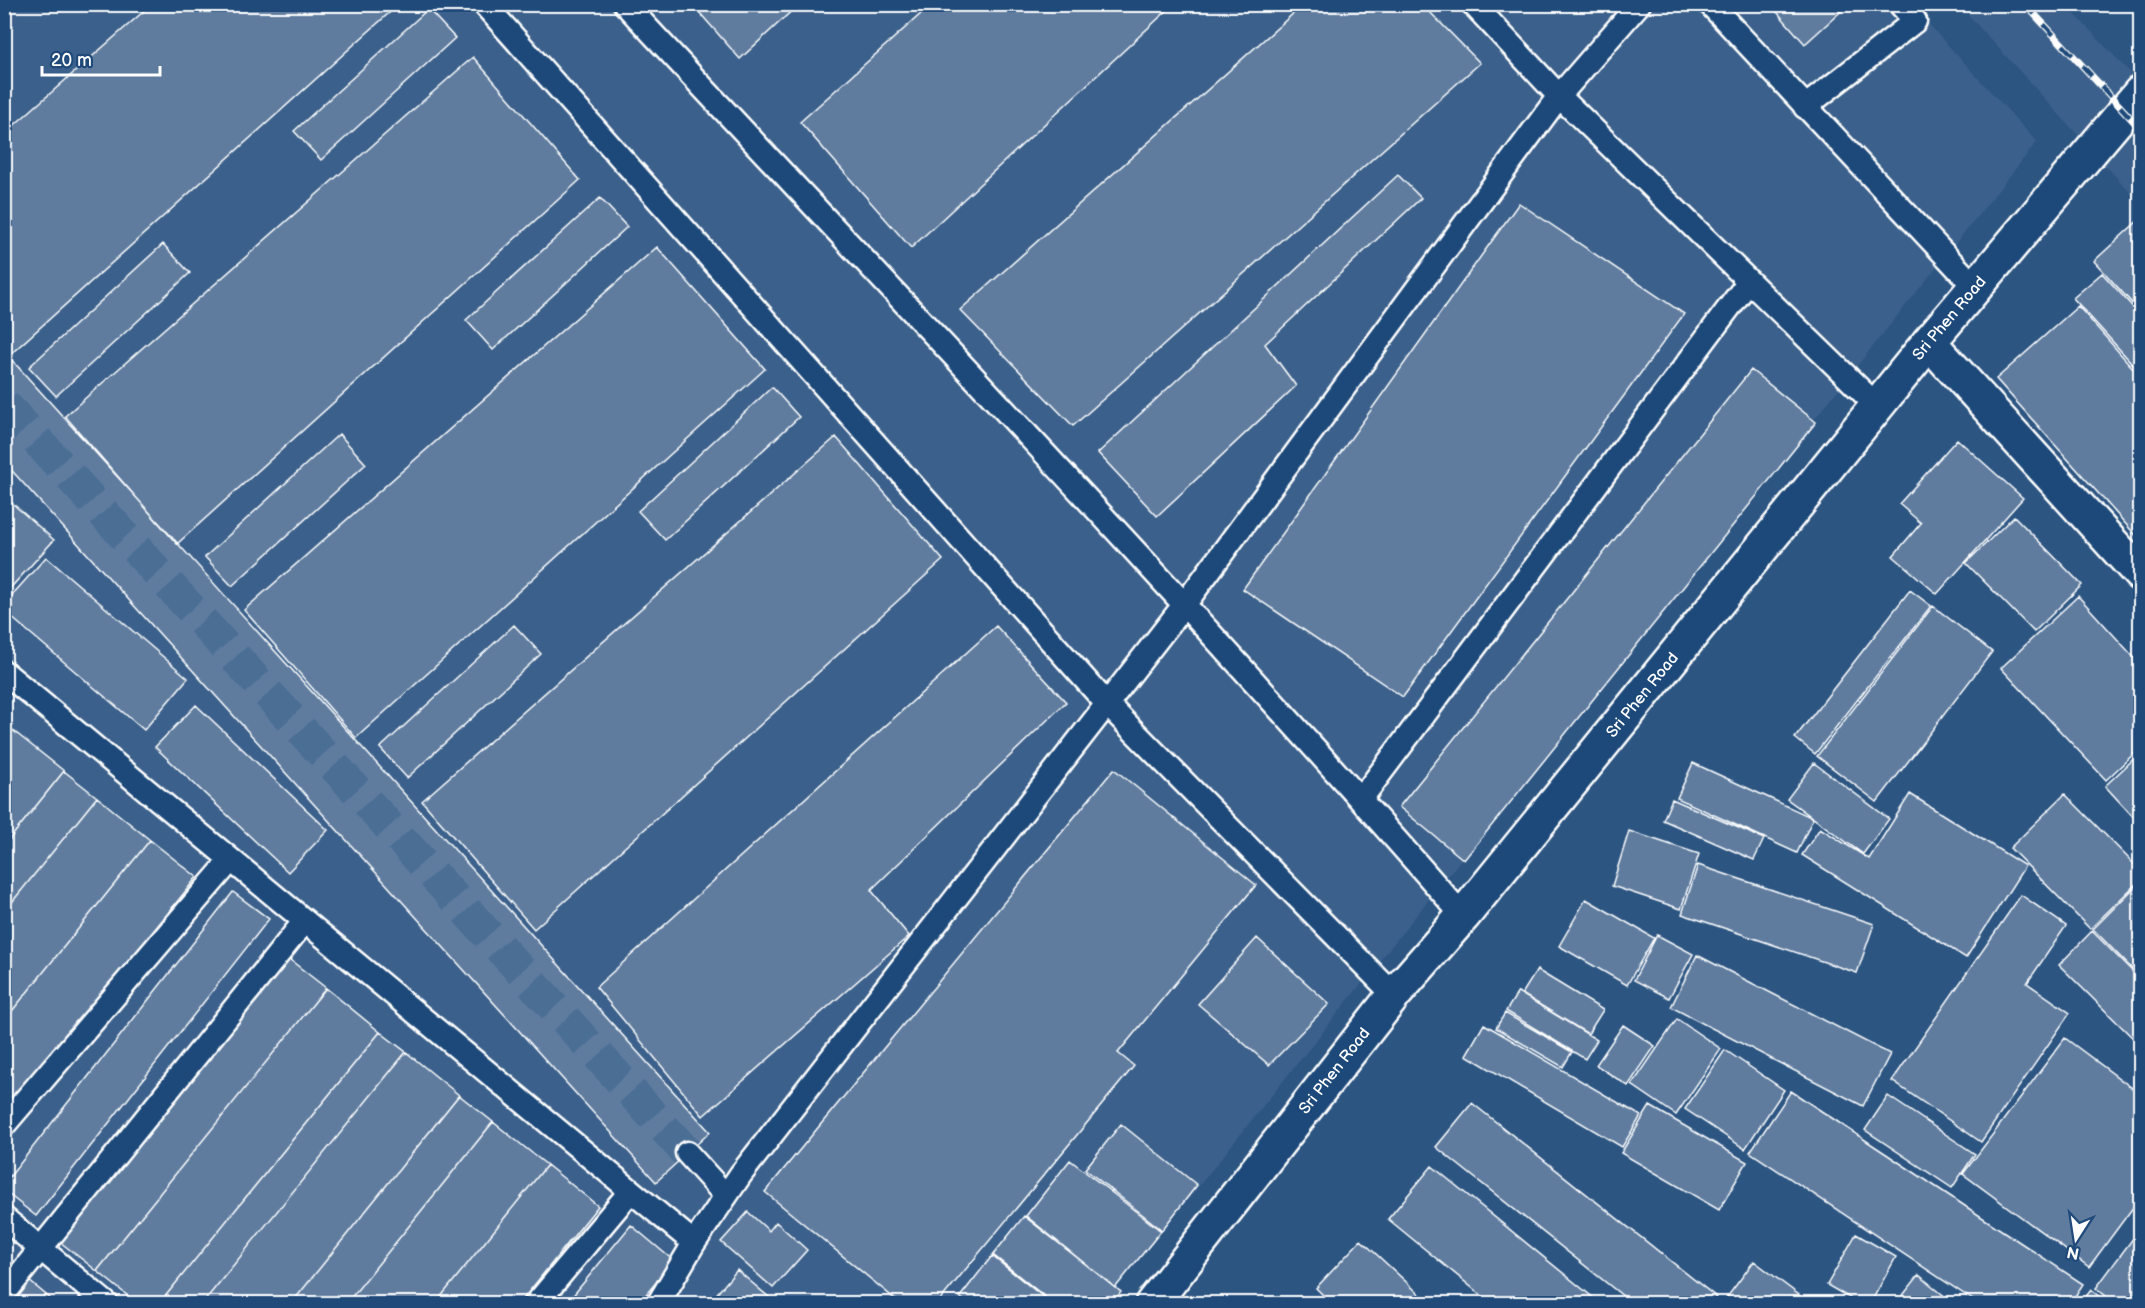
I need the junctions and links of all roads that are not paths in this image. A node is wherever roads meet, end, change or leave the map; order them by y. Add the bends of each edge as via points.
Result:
1 (484, 4) edge
2 (625, 4) edge
3 (1473, 4) edge
4 (1639, 4) edge
5 (1710, 4) edge
6 (1900, 4) edge
7 (2140, 93) edge
8 (1559, 96) junction
9 (1805, 107) junction
10 (1749, 281) junction
11 (1976, 288) junction
12 (1929, 342) junction
13 (1877, 406) junction
14 (2140, 574) edge
15 (1184, 605) junction
16 (4, 672) edge
17 (1107, 704) junction
18 (1361, 799) junction
19 (231, 860) junction
20 (1463, 916) junction
21 (304, 922) junction
22 (1394, 995) junction
23 (4, 1125) edge
24 (687, 1153) tunnel mouth
25 (629, 1192) junction
26 (726, 1196) junction
27 (4, 1218) edge
28 (693, 1244) junction
29 (42, 1249) junction
30 (4, 1294) edge
31 (107, 1304) edge
32 (536, 1304) edge
33 (658, 1304) edge
34 (1152, 1304) edge

1 - 17 lane
2 - 15 lane
3 - 8 lane
4 - 8 lane
5 - 9 lane
6 - 9 lane via 1915,21
7 - 11 main road, Sri Phen Road
8 - 10 lane
8 - 15 lane
9 - 11 lane
10 - 13 lane
10 - 18 lane
11 - 12 main road, Sri Phen Road
12 - 13 main road, Sri Phen Road
12 - 14 main road
13 - 20 main road, Sri Phen Road
15 - 17 lane
15 - 18 lane
16 - 19 lane
17 - 22 lane
17 - 26 lane
18 - 20 lane
19 - 21 lane
19 - 23 lane
20 - 22 main road, Sri Phen Road
21 - 25 lane
21 - 29 lane
22 - 34 main road, Sri Phen Road
24 - 26 lane
25 - 28 lane
25 - 32 lane
26 - 28 lane
27 - 29 lane
28 - 33 lane
29 - 30 lane
29 - 31 lane

